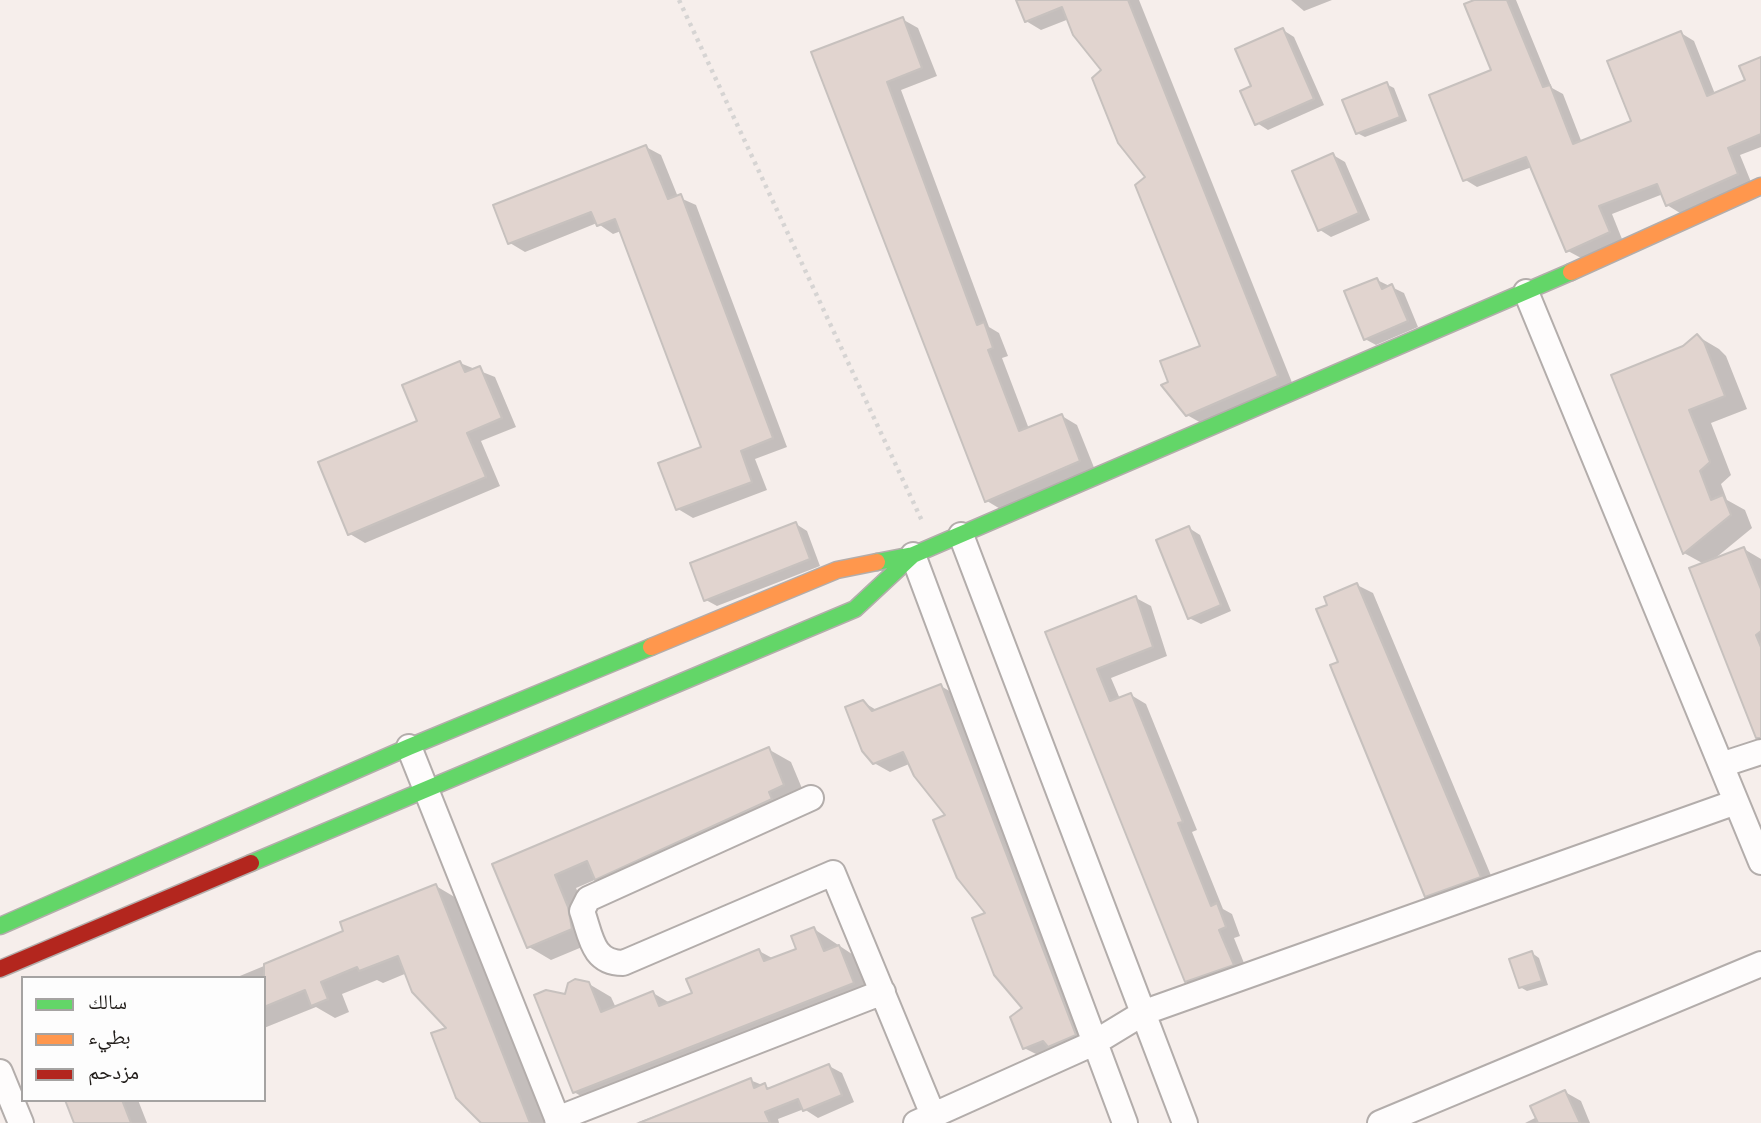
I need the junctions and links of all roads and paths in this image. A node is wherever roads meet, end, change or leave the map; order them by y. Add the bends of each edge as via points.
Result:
1 (679, 0) edge
2 (1761, 186) edge
3 (1526, 292) junction
4 (961, 535) junction
5 (923, 551) junction
6 (409, 747) junction
7 (1761, 752) edge
8 (1721, 765) junction
9 (427, 789) junction
10 (811, 799) dead end
11 (1736, 802) junction
12 (1761, 862) edge
13 (0, 926) edge
14 (1761, 964) edge
15 (0, 969) edge
16 (883, 992) junction
17 (1145, 1012) junction
18 (1094, 1043) junction
19 (0, 1072) edge
20 (924, 1119) edge
21 (558, 1121) edge
22 (21, 1123) edge
23 (1125, 1123) edge
24 (1185, 1123) edge
25 (1380, 1123) edge

1 - 5 path
2 - 3 main road
3 - 4 main road
3 - 8 street
4 - 5 main road
4 - 17 street
5 - 6 main road via 837,570
5 - 9 main road via 855,610
5 - 18 street
6 - 9 street
6 - 13 main road
7 - 8 street
8 - 11 street
9 - 15 main road
9 - 21 street
10 - 16 street via 588,899 582,911 599,957 608,963 623,963 833,873
11 - 12 street
11 - 17 street
14 - 25 street
16 - 20 street
16 - 21 street
17 - 18 street
17 - 24 street
18 - 20 street
18 - 23 street
19 - 22 street

